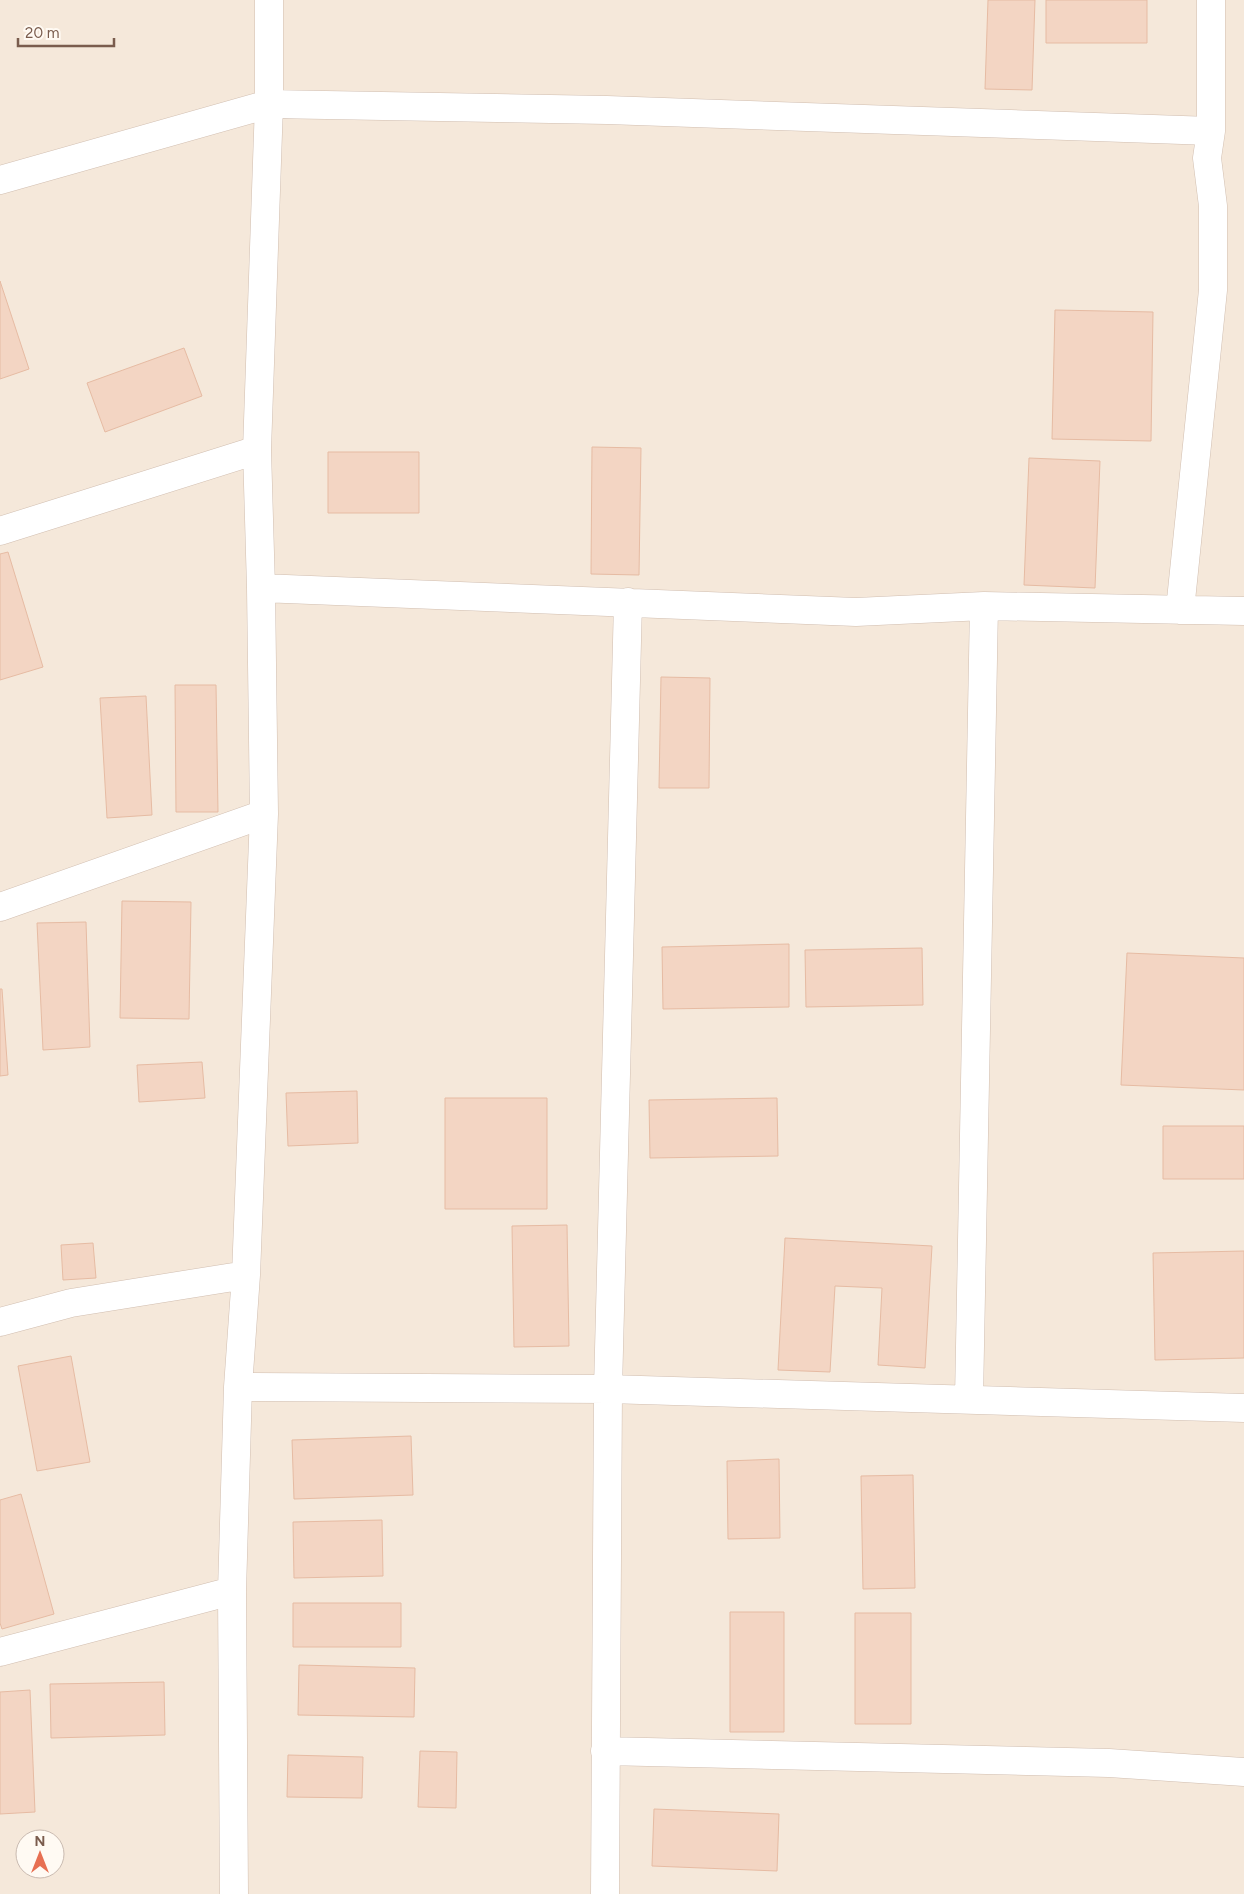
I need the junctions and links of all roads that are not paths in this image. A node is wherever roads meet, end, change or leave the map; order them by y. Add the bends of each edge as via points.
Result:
1 (269, 0) edge
2 (1210, 0) edge
3 (269, 104) junction
4 (1210, 131) junction
5 (0, 180) edge
6 (257, 450) junction
7 (0, 530) edge
8 (262, 588) junction
9 (628, 602) junction
10 (984, 606) junction
11 (1180, 610) junction
12 (1244, 611) edge
13 (264, 814) junction
14 (0, 907) edge
15 (246, 1275) junction
16 (0, 1322) edge
17 (238, 1387) junction
18 (608, 1389) junction
19 (969, 1399) junction
20 (1244, 1408) edge
21 (232, 1591) junction
22 (0, 1652) edge
23 (605, 1751) junction
24 (1244, 1772) edge
25 (234, 1894) edge
26 (605, 1894) edge

1 - 3 street
2 - 4 street
3 - 4 street via 607,110
3 - 5 street
3 - 6 street
4 - 11 street via 1207,158 1213,206 1213,290
6 - 7 street
6 - 8 street
8 - 9 street
8 - 13 street
9 - 10 street via 856,612
9 - 18 street
10 - 11 street
10 - 19 street
11 - 12 street
13 - 14 street
13 - 15 street
15 - 16 street via 71,1303
15 - 17 street
17 - 18 street
17 - 21 street
18 - 19 street
18 - 23 street
19 - 20 street
21 - 22 street
21 - 25 street
23 - 24 street via 1109,1763
23 - 26 street

